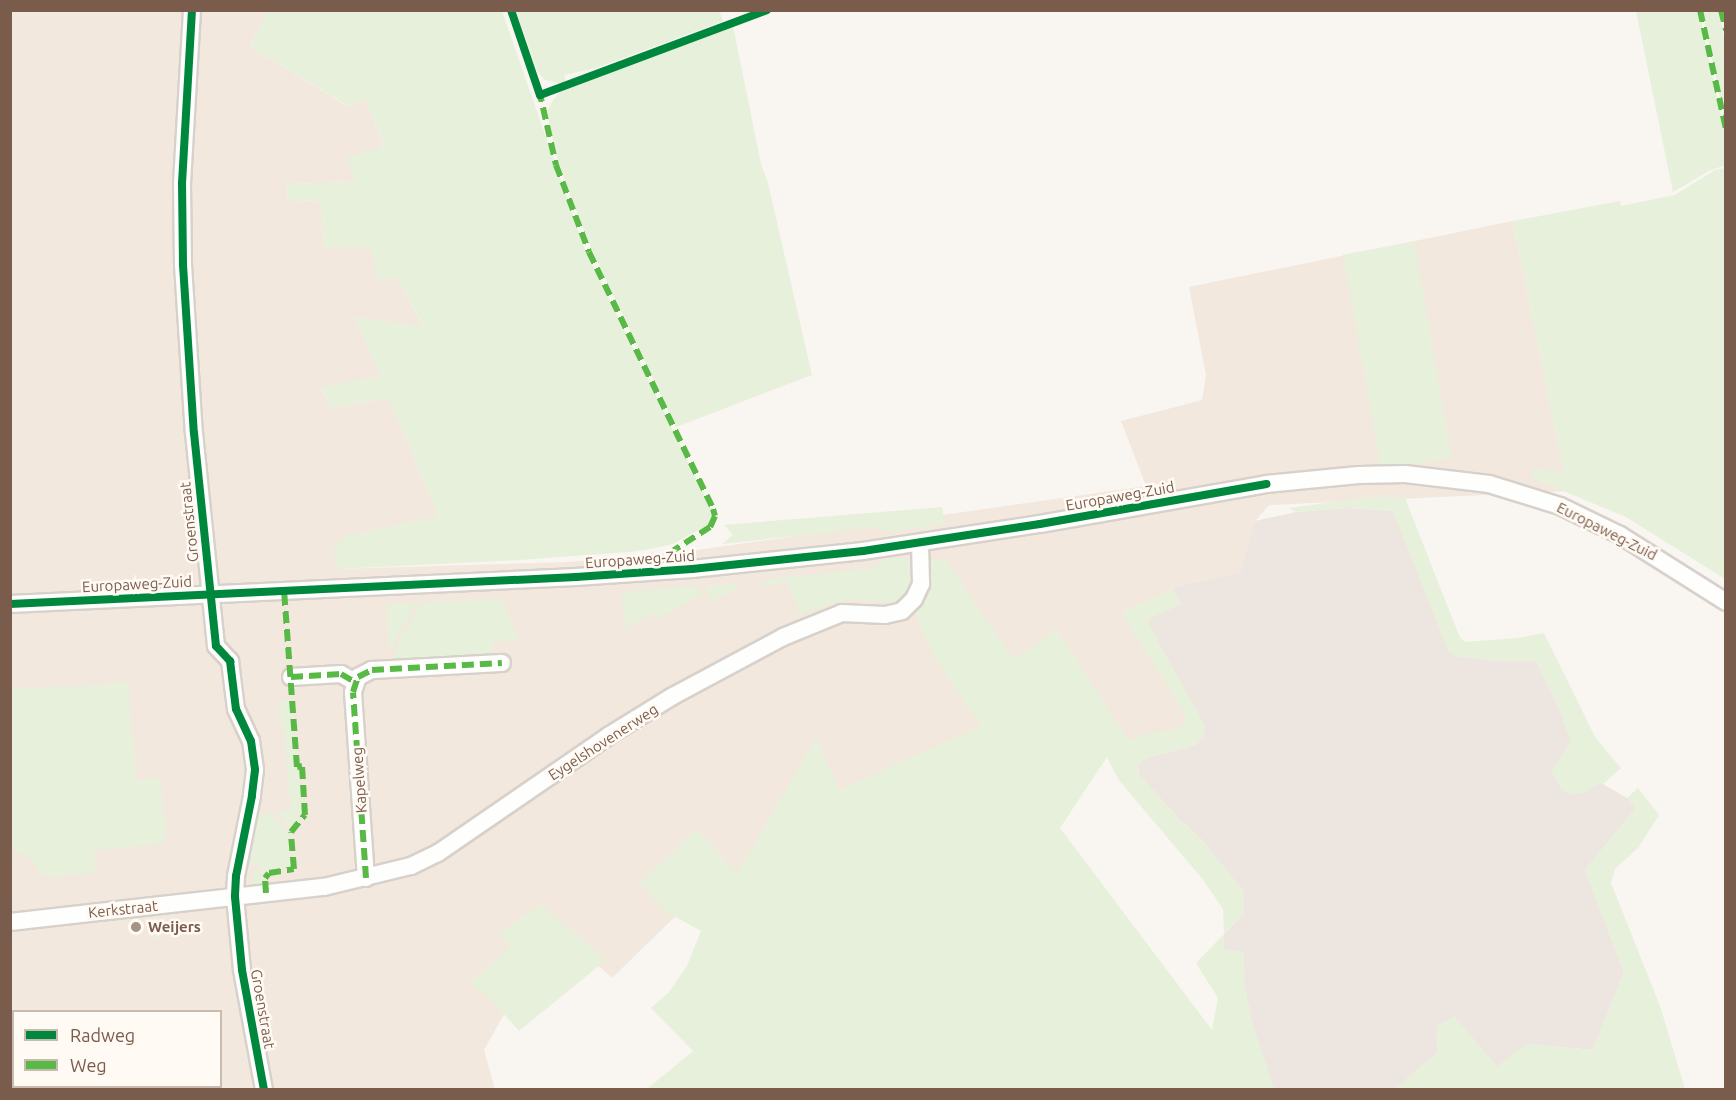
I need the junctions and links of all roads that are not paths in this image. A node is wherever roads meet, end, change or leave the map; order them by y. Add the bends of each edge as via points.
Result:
1 (192, 10) edge
2 (920, 543) junction
3 (210, 594) junction
4 (1725, 602) edge
5 (10, 604) edge
6 (502, 663) dead end
7 (291, 677) dead end
8 (355, 682) junction
9 (366, 878) junction
10 (236, 897) junction
11 (10, 922) edge
12 (264, 1089) edge

1 - 3 street, Groenstraat via 181,227
2 - 3 street, Europaweg-Zuid via 692,569
2 - 4 street, Europaweg-Zuid via 1266,484 1405,474 1489,484 1560,506 1628,540
2 - 9 street, Eygelshovenerweg via 921,584 914,599 902,610 885,615 842,613 804,627 673,696 608,736 438,854
3 - 5 street, Europaweg-Zuid
3 - 10 street, Groenstraat via 216,646 231,662 236,709 251,741 255,770 236,876
6 - 8 street via 372,670
7 - 8 street via 341,674
8 - 9 street, Kapelweg
9 - 10 street, Eygelshovenerweg
10 - 11 street, Kerkstraat
10 - 12 street, Groenstraat via 242,970

